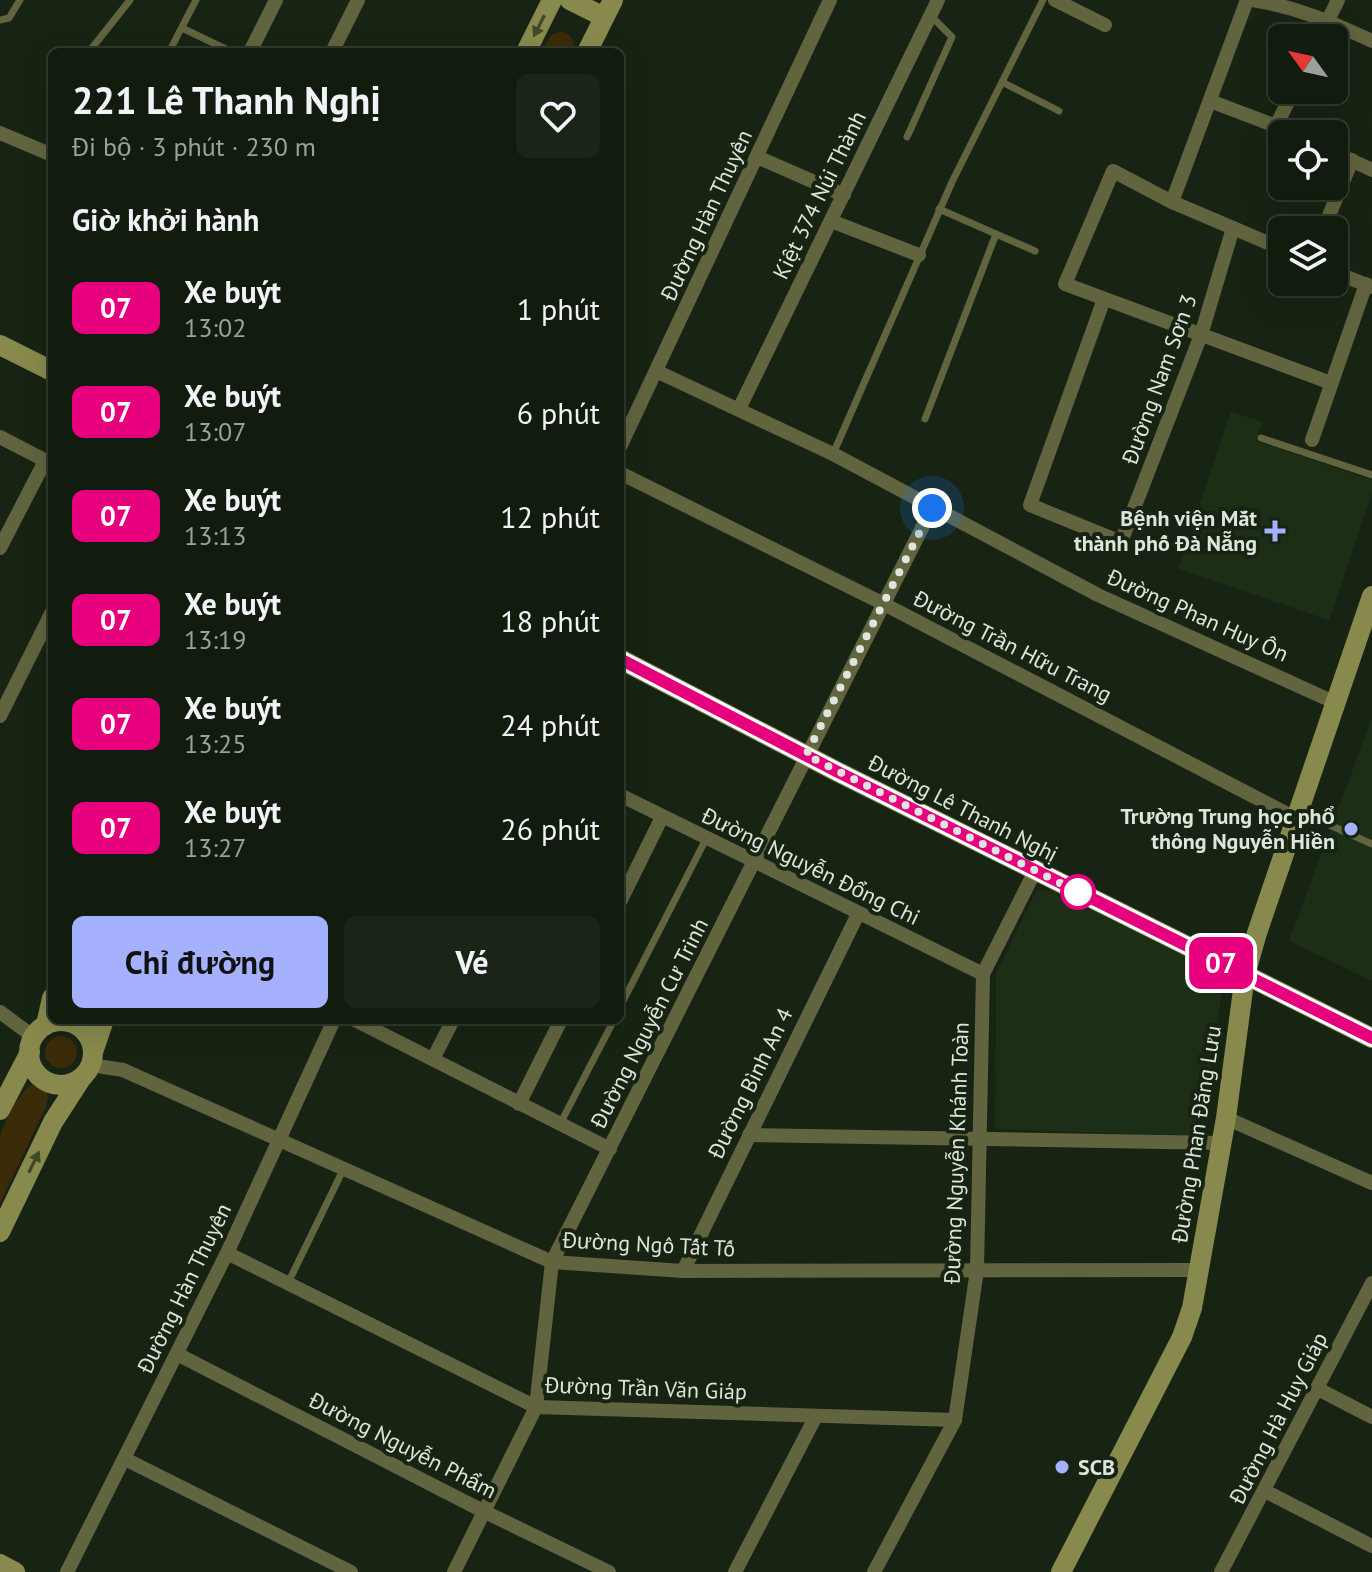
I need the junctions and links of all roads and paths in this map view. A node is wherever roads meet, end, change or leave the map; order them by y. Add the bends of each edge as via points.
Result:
1 (20, 0) edge
2 (130, 0) edge
3 (196, 0) edge
4 (276, 0) edge
5 (358, 0) edge
6 (552, 0) edge
7 (570, 0) edge
8 (830, 0) edge
9 (938, 0) edge
10 (1043, 0) edge
11 (1055, 0) edge
12 (1250, 0) edge
13 (1338, 0) edge
14 (609, 9) edge
15 (931, 16) junction
16 (0, 20) edge
17 (1327, 20) junction
18 (1325, 24) edge
19 (1105, 25) dead end
20 (182, 28) junction
21 (1372, 41) edge
22 (92, 48) dead end
23 (171, 48) edge
24 (224, 48) edge
25 (252, 48) edge
26 (334, 48) edge
27 (528, 48) edge
28 (589, 48) edge
29 (1002, 82) junction
30 (1210, 101) junction
31 (1059, 111) dead end
32 (1268, 121) edge
33 (0, 133) edge
34 (907, 137) dead end
35 (48, 153) edge
36 (757, 157) junction
37 (1348, 158) edge
38 (1352, 160) junction
39 (1372, 170) edge
40 (844, 195) junction
41 (1172, 202) junction
42 (939, 209) junction
43 (1329, 216) edge
44 (831, 221) junction
45 (1233, 228) junction
46 (996, 234) junction
47 (1268, 243) edge
48 (1035, 251) dead end
49 (919, 255) junction
50 (1348, 278) edge
51 (1369, 286) edge
52 (1104, 299) junction
53 (1201, 335) junction
54 (0, 345) edge
55 (48, 369) edge
56 (656, 371) junction
57 (1331, 383) junction
58 (739, 409) junction
59 (925, 419) dead end
60 (0, 437) edge
61 (1261, 438) dead end
62 (624, 439) edge
63 (1312, 440) dead end
64 (833, 454) junction
65 (48, 461) edge
66 (48, 464) edge
67 (624, 475) edge
68 (1372, 475) edge
69 (932, 508) junction
70 (4, 532) edge
71 (0, 548) edge
72 (1372, 596) edge
73 (882, 603) junction
74 (48, 620) edge
75 (1365, 640) edge
76 (624, 661) edge
77 (1336, 703) junction
78 (0, 716) edge
79 (806, 755) junction
80 (624, 797) edge
81 (662, 817) junction
82 (1297, 819) junction
83 (706, 839) junction
84 (1372, 844) edge
85 (754, 864) junction
86 (1035, 871) junction
87 (624, 894) edge
88 (858, 914) junction
89 (983, 974) junction
90 (1245, 975) junction
91 (624, 999) edge
92 (48, 1008) edge
93 (0, 1012) edge
94 (62, 1024) edge
95 (74, 1024) edge
96 (103, 1024) edge
97 (332, 1024) edge
98 (363, 1024) edge
99 (451, 1024) edge
100 (559, 1024) edge
101 (612, 1024) edge
102 (36, 1038) junction
103 (1372, 1038) edge
104 (433, 1059) junction
105 (89, 1065) junction
106 (519, 1104) junction
107 (0, 1110) edge
108 (1226, 1118) junction
109 (560, 1124) junction
110 (749, 1135) junction
111 (278, 1140) junction
112 (980, 1141) junction
113 (1222, 1143) junction
114 (610, 1149) junction
115 (343, 1170) junction
116 (1372, 1183) edge
117 (0, 1232) edge
118 (227, 1253) junction
119 (552, 1262) junction
120 (977, 1270) junction
121 (1200, 1270) junction
122 (683, 1271) junction
123 (288, 1283) junction
124 (1372, 1283) edge
125 (177, 1354) junction
126 (1318, 1389) junction
127 (536, 1407) junction
128 (816, 1416) junction
129 (1372, 1417) edge
130 (955, 1420) junction
131 (125, 1459) junction
132 (1265, 1491) junction
133 (483, 1511) junction
134 (1372, 1546) edge
135 (0, 1564) edge
136 (15, 1572) edge
137 (67, 1572) edge
138 (351, 1572) edge
139 (454, 1572) edge
140 (609, 1572) edge
141 (735, 1572) edge
142 (874, 1572) edge
143 (1061, 1572) edge
144 (1221, 1572) edge

1 - 16 lane via 9,18
2 - 22 lane
3 - 20 lane
4 - 25 street
5 - 26 street
6 -> 27 street
7 - 14 street
8 - 36 street, Đường Hàn Thuyên
9 - 15 street, Kiệt 374 Núi Thành
10 - 29 lane
11 - 19 street
12 - 17 street
12 - 30 street
13 - 17 street
14 - 28 street
15 - 34 lane via 952,37
15 - 40 street, Kiệt 374 Núi Thành
17 - 18 street
17 - 21 street
20 - 23 lane
20 - 24 lane
29 - 31 lane
29 - 42 lane
30 - 32 street
30 - 41 street
33 - 35 street
36 - 40 street
36 - 56 street, Đường Hàn Thuyên
37 - 38 street
38 - 39 street
38 - 43 street
40 - 44 street, Kiệt 374 Núi Thành
41 - 45 street
41 - 52 street via 1113,171 1065,284
42 - 46 lane
42 - 49 lane
44 - 49 street
44 - 58 street, Kiệt 374 Núi Thành
45 - 47 street
45 - 53 street, Đường Nam Sơn 3
46 - 48 lane
46 - 59 lane
49 - 64 lane
50 - 51 street
51 - 57 street
52 - 53 street
52 - 53 street, Đường Nam Sơn 3 via 1030,505 1121,542
53 - 57 street
54 - 55 street
56 - 58 street, Đường Phan Huy Ôn
56 - 62 street, Đường Hàn Thuyên
57 - 63 street
58 - 64 street, Đường Phan Huy Ôn
60 - 65 street
61 - 68 lane
64 - 69 street, Đường Phan Huy Ôn
66 - 70 street
67 - 73 street, Đường Trần Hữu Trang
69 - 73 street, Đường Nguyễn Cư Trinh
69 - 77 street, Đường Phan Huy Ôn via 1098,595
70 - 71 street
72 - 75 street, Đường Phan Đăng Lưu
73 - 79 street, Đường Nguyễn Cư Trinh
73 - 82 street, Đường Trần Hữu Trang
74 - 78 street
75 - 77 street, Đường Phan Đăng Lưu
76 - 79 street, Đường Lê Thanh Nghị
77 - 82 street, Đường Phan Đăng Lưu
79 - 85 street, Đường Nguyễn Cư Trinh
79 - 86 street, Đường Lê Thanh Nghị
80 - 81 street, Đường Nguyễn Đổng Chi
81 - 83 street, Đường Nguyễn Đổng Chi
81 - 87 street
82 - 84 lane via 1323,822
82 - 90 street, Đường Phan Đăng Lưu
83 - 85 street, Đường Nguyễn Đổng Chi
83 - 91 lane
85 - 88 street, Đường Nguyễn Đổng Chi
85 - 114 street, Đường Nguyễn Cư Trinh
86 - 89 street, Đường Nguyễn Khánh Toàn
86 - 90 street, Đường Lê Thanh Nghị
88 - 89 street, Đường Nguyễn Đổng Chi
88 - 110 street, Đường Bình An 4
89 - 112 street, Đường Nguyễn Khánh Toàn
90 - 103 street, Đường Lê Thanh Nghị
90 - 108 street, Đường Phan Đăng Lưu
92 - 102 street
93 - 102 street
94 - 102 street
95 - 105 street via 91,1041
96 - 105 street
97 - 111 street, Đường Hàn Thuyên
98 - 104 street
99 - 104 street
100 - 106 street
101 - 109 lane
102 - 105 street via 31,1062 43,1079 63,1084
102 - 107 street
104 - 106 street
105 - 111 street, Đường Ngô Tất Tố via 123,1070
117 -> 105 street via 53,1122
106 - 109 street
108 - 113 street, Đường Phan Đăng Lưu
108 - 116 street
109 - 114 street
110 - 112 street
110 - 122 street, Đường Bình An 4
111 - 115 street, Đường Ngô Tất Tố
111 - 118 street, Đường Hàn Thuyên
112 - 113 street
112 - 120 street, Đường Nguyễn Khánh Toàn
113 - 121 street, Đường Phan Đăng Lưu
114 - 119 street, Đường Nguyễn Cư Trinh
115 - 119 street, Đường Ngô Tất Tố
115 - 123 lane
118 - 123 street, Đường Trần Văn Giáp
118 - 125 street, Đường Hàn Thuyên
119 - 122 street, Đường Ngô Tất Tố
119 - 127 street, Đường Nguyễn Cư Trinh
120 - 121 street, Đường Ngô Tất Tố
120 - 122 street, Đường Ngô Tất Tố
120 - 130 street, Đường Nguyễn Khánh Toàn
121 - 143 street, Đường Phan Đăng Lưu via 1182,1337
123 - 127 street, Đường Trần Văn Giáp
124 - 126 street, Đường Hà Huy Giáp
125 - 131 street, Đường Hàn Thuyên
125 - 133 street, Đường Nguyễn Phẩm
126 - 129 street
126 - 132 street, Đường Hà Huy Giáp
127 - 128 street, Đường Trần Văn Giáp
127 - 133 street, Đường Nguyễn Cư Trinh
128 - 130 street, Đường Trần Văn Giáp
128 - 141 street
130 - 142 street, Đường Nguyễn Khánh Toàn
131 - 137 street, Đường Hàn Thuyên
131 - 138 street
132 - 134 street
132 - 144 street, Đường Hà Huy Giáp
133 - 139 street, Đường Nguyễn Cư Trinh
133 - 140 street, Đường Nguyễn Phẩm
135 - 136 street

